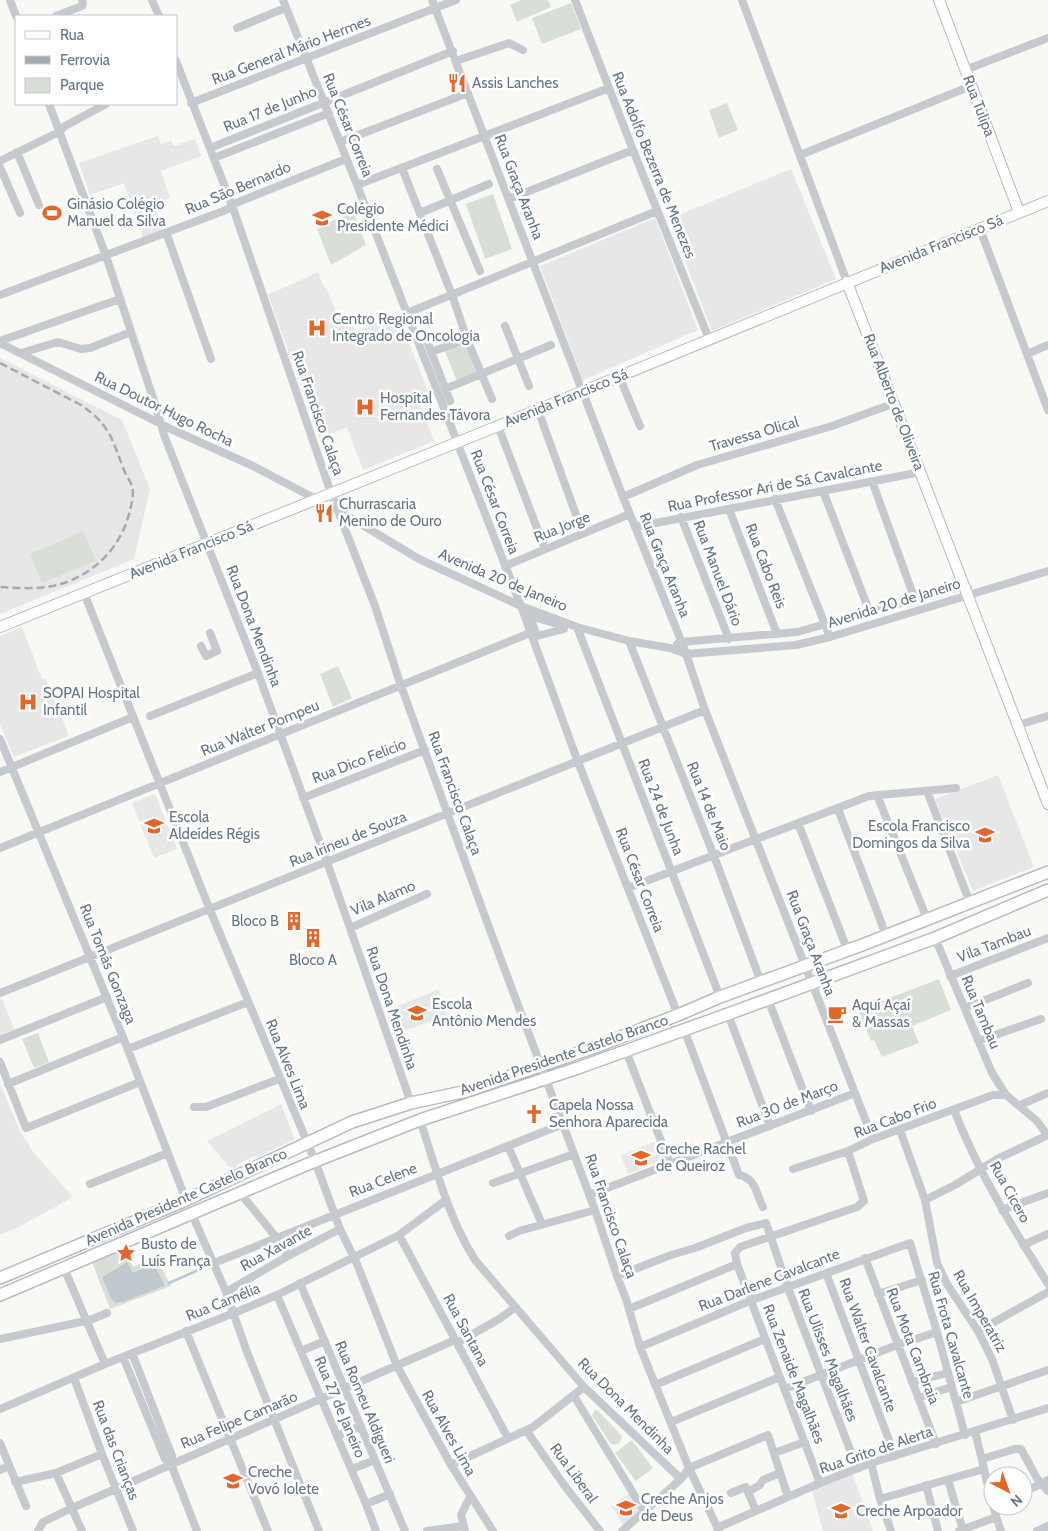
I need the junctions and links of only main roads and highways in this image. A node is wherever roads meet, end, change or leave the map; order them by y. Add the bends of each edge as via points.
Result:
1 (939, 0) edge
2 (1048, 201) edge
3 (1019, 212) junction
4 (847, 282) junction
5 (0, 627) edge
6 (1048, 804) edge
7 (1048, 872) edge
8 (1048, 890) edge
9 (862, 945) junction
10 (867, 963) junction
11 (0, 1278) edge
12 (0, 1295) edge

1 - 3 main road, Rua Tulipa
2 - 3 main road, Avenida Francisco Sá
3 - 4 main road, Avenida Francisco Sá
4 - 5 main road, Avenida Francisco Sá
4 - 6 main road, Rua Alberto de Oliveira
7 - 9 main road, Avenida Presidente Castelo Branco
8 - 10 main road, Avenida Presidente Castelo Branco
9 - 10 main road
9 - 11 main road, Avenida Presidente Castelo Branco via 541,1066 352,1122 186,1200
10 - 12 main road, Avenida Presidente Castelo Branco via 626,1051 420,1120 315,1161

